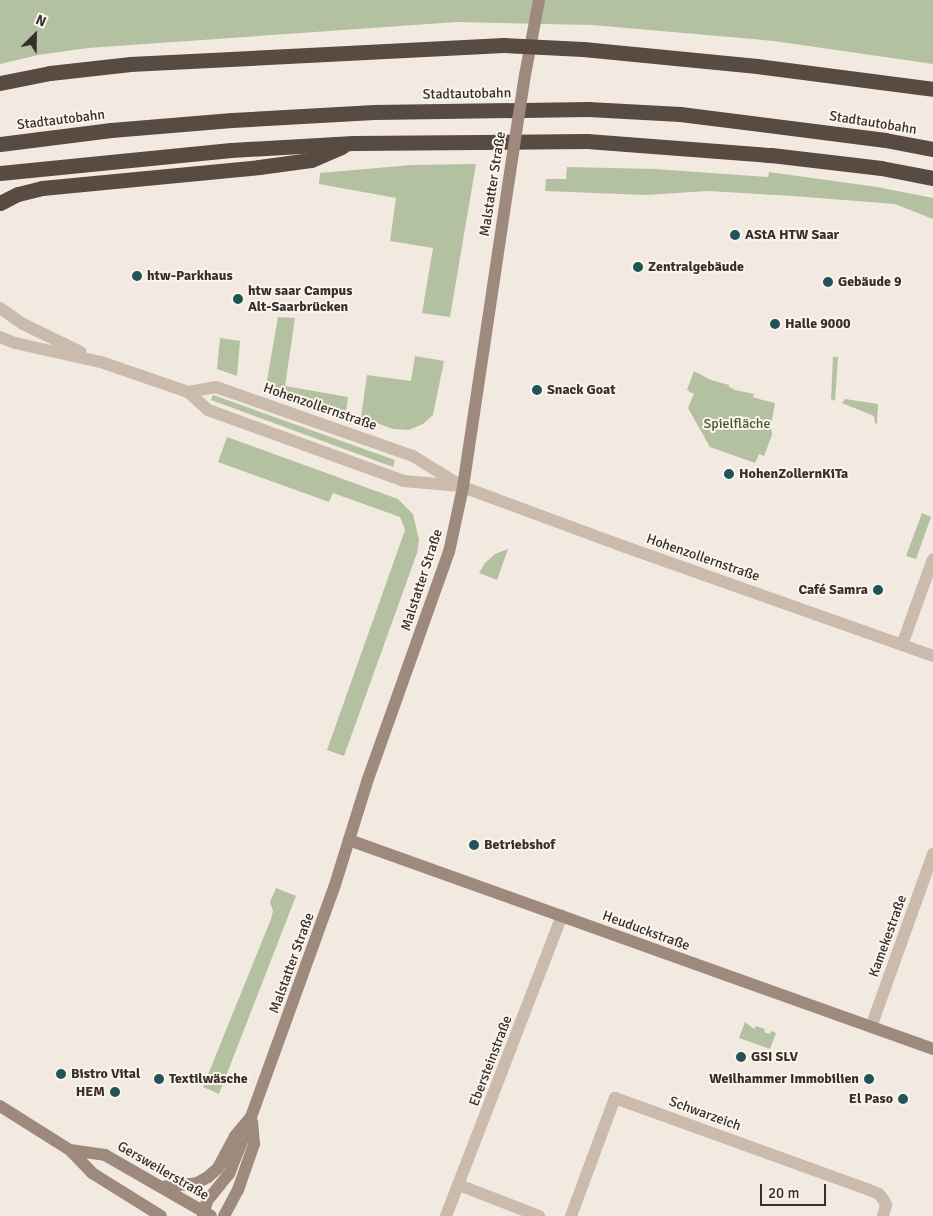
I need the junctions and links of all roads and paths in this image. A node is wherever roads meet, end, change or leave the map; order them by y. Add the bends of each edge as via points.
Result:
1 (539, 0) edge
2 (530, 46) junction
3 (0, 83) edge
4 (933, 89) edge
5 (353, 142) junction
6 (0, 144) edge
7 (933, 149) edge
8 (0, 173) edge
9 (933, 178) edge
10 (0, 202) edge
11 (0, 308) edge
12 (0, 337) edge
13 (102, 362) junction
14 (188, 392) junction
15 (463, 486) junction
16 (933, 559) edge
17 (902, 645) junction
18 (933, 656) edge
19 (349, 840) junction
20 (933, 854) edge
21 (562, 916) junction
22 (871, 1027) junction
23 (933, 1049) edge
24 (0, 1106) edge
25 (251, 1117) junction
26 (70, 1150) junction
27 (459, 1185) junction
28 (161, 1187) junction
29 (206, 1215) edge
30 (161, 1216) edge
31 (224, 1216) edge
32 (446, 1216) edge
33 (539, 1216) edge
34 (572, 1216) edge
35 (883, 1216) edge

1 - 2 main road, Malstatter Straße
2 - 3 highway via 456,46 130,64 50,73
2 - 4 highway via 757,66
2 - 15 main road, Malstatter Straße, bridge
5 - 8 highway via 231,150
5 - 9 highway via 587,141 679,146 881,168
5 - 10 highway via 311,160 42,188
6 - 7 highway, Stadtautobahn via 111,130 232,120 374,112 588,110 680,114
11 - 13 street, Hohenzollernstraße via 23,324
12 - 13 street, Hohenzollernstraße
13 - 14 street, Hohenzollernstraße
14 - 15 street, Hohenzollernstraße via 208,410 396,478
14 - 15 street, Hohenzollernstraße via 216,387 413,456
15 - 17 street, Hohenzollernstraße
15 - 19 main road, Malstatter Straße via 449,552
16 - 17 street
17 - 18 street, Hohenzollernstraße
19 - 21 main road, Heuduckstraße
19 - 25 main road, Malstatter Straße
20 - 22 street, Kamekestraße
21 - 22 main road, Heuduckstraße
21 - 27 street, Ebersteinstraße
22 - 23 main road, Heuduckstraße
24 - 26 main road, Gersweilerstraße
25 - 28 main road, Malstatter Straße via 235,1136 218,1168 208,1177 196,1183
25 - 29 main road via 229,1174 208,1201
25 - 31 main road, Malstatter Straße via 254,1144 238,1190
26 - 28 main road, Gersweilerstraße via 105,1155
26 - 30 main road, Gersweilerstraße via 92,1173
27 - 32 street, Ebersteinstraße
27 - 33 street
28 - 29 main road, Gersweilerstraße
34 - 35 street, Schwarzeich via 615,1098 867,1188 883,1199 886,1205

